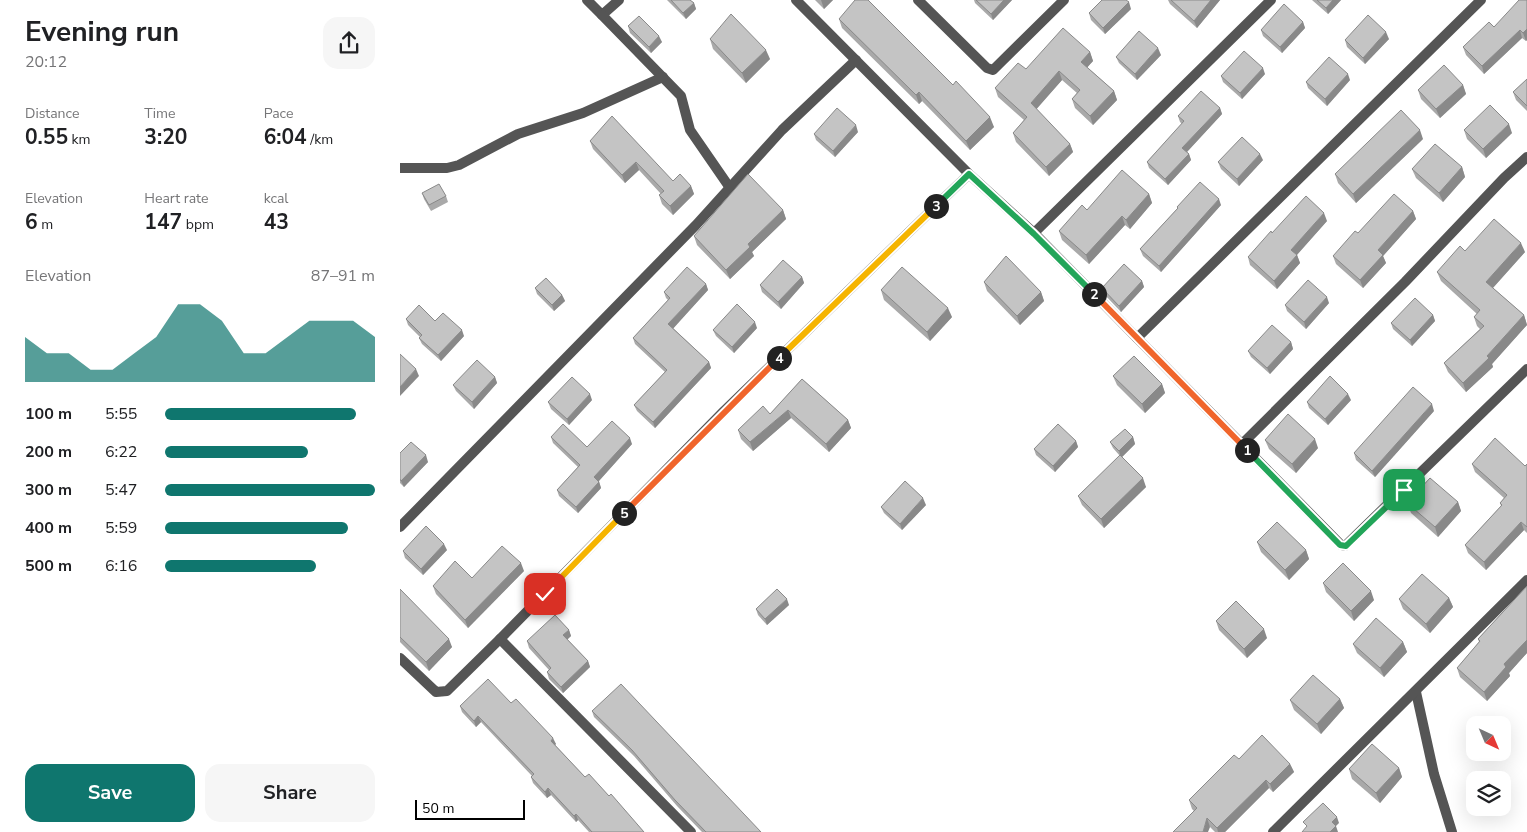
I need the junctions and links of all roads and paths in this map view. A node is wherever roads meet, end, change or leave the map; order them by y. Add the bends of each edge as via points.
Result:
1 (587, 0) edge
2 (619, 0) edge
3 (796, 0) edge
4 (918, 0) edge
5 (1064, 0) edge
6 (1271, 0) edge
7 (1481, 0) edge
8 (602, 15) junction
9 (856, 60) junction
10 (663, 77) junction
11 (1527, 157) edge
12 (400, 168) edge
13 (969, 174) junction
14 (730, 188) junction
15 (1034, 234) junction
16 (1137, 338) junction
17 (1527, 369) edge
18 (1242, 444) junction
19 (400, 527) edge
20 (1527, 580) edge
21 (500, 639) junction
22 (400, 658) edge
23 (1416, 692) junction
24 (691, 832) edge
25 (1273, 832) edge
26 (1452, 832) edge

1 - 8 street
2 - 8 street
3 - 9 street
4 - 5 street via 987,68 993,70
6 - 15 street
7 - 16 street
8 - 10 street
9 - 13 street
9 - 14 street via 782,130
10 - 12 street via 583,113 518,134 459,165
10 - 14 street via 681,96 690,130
11 - 18 street
13 - 15 street
13 - 21 street via 724,411
14 - 19 street
15 - 16 street
16 - 18 street
17 - 18 street via 1346,546 1340,545
20 - 23 street
21 - 22 street via 447,691 441,693
21 - 24 street
23 - 25 street
23 - 26 street via 1434,774

